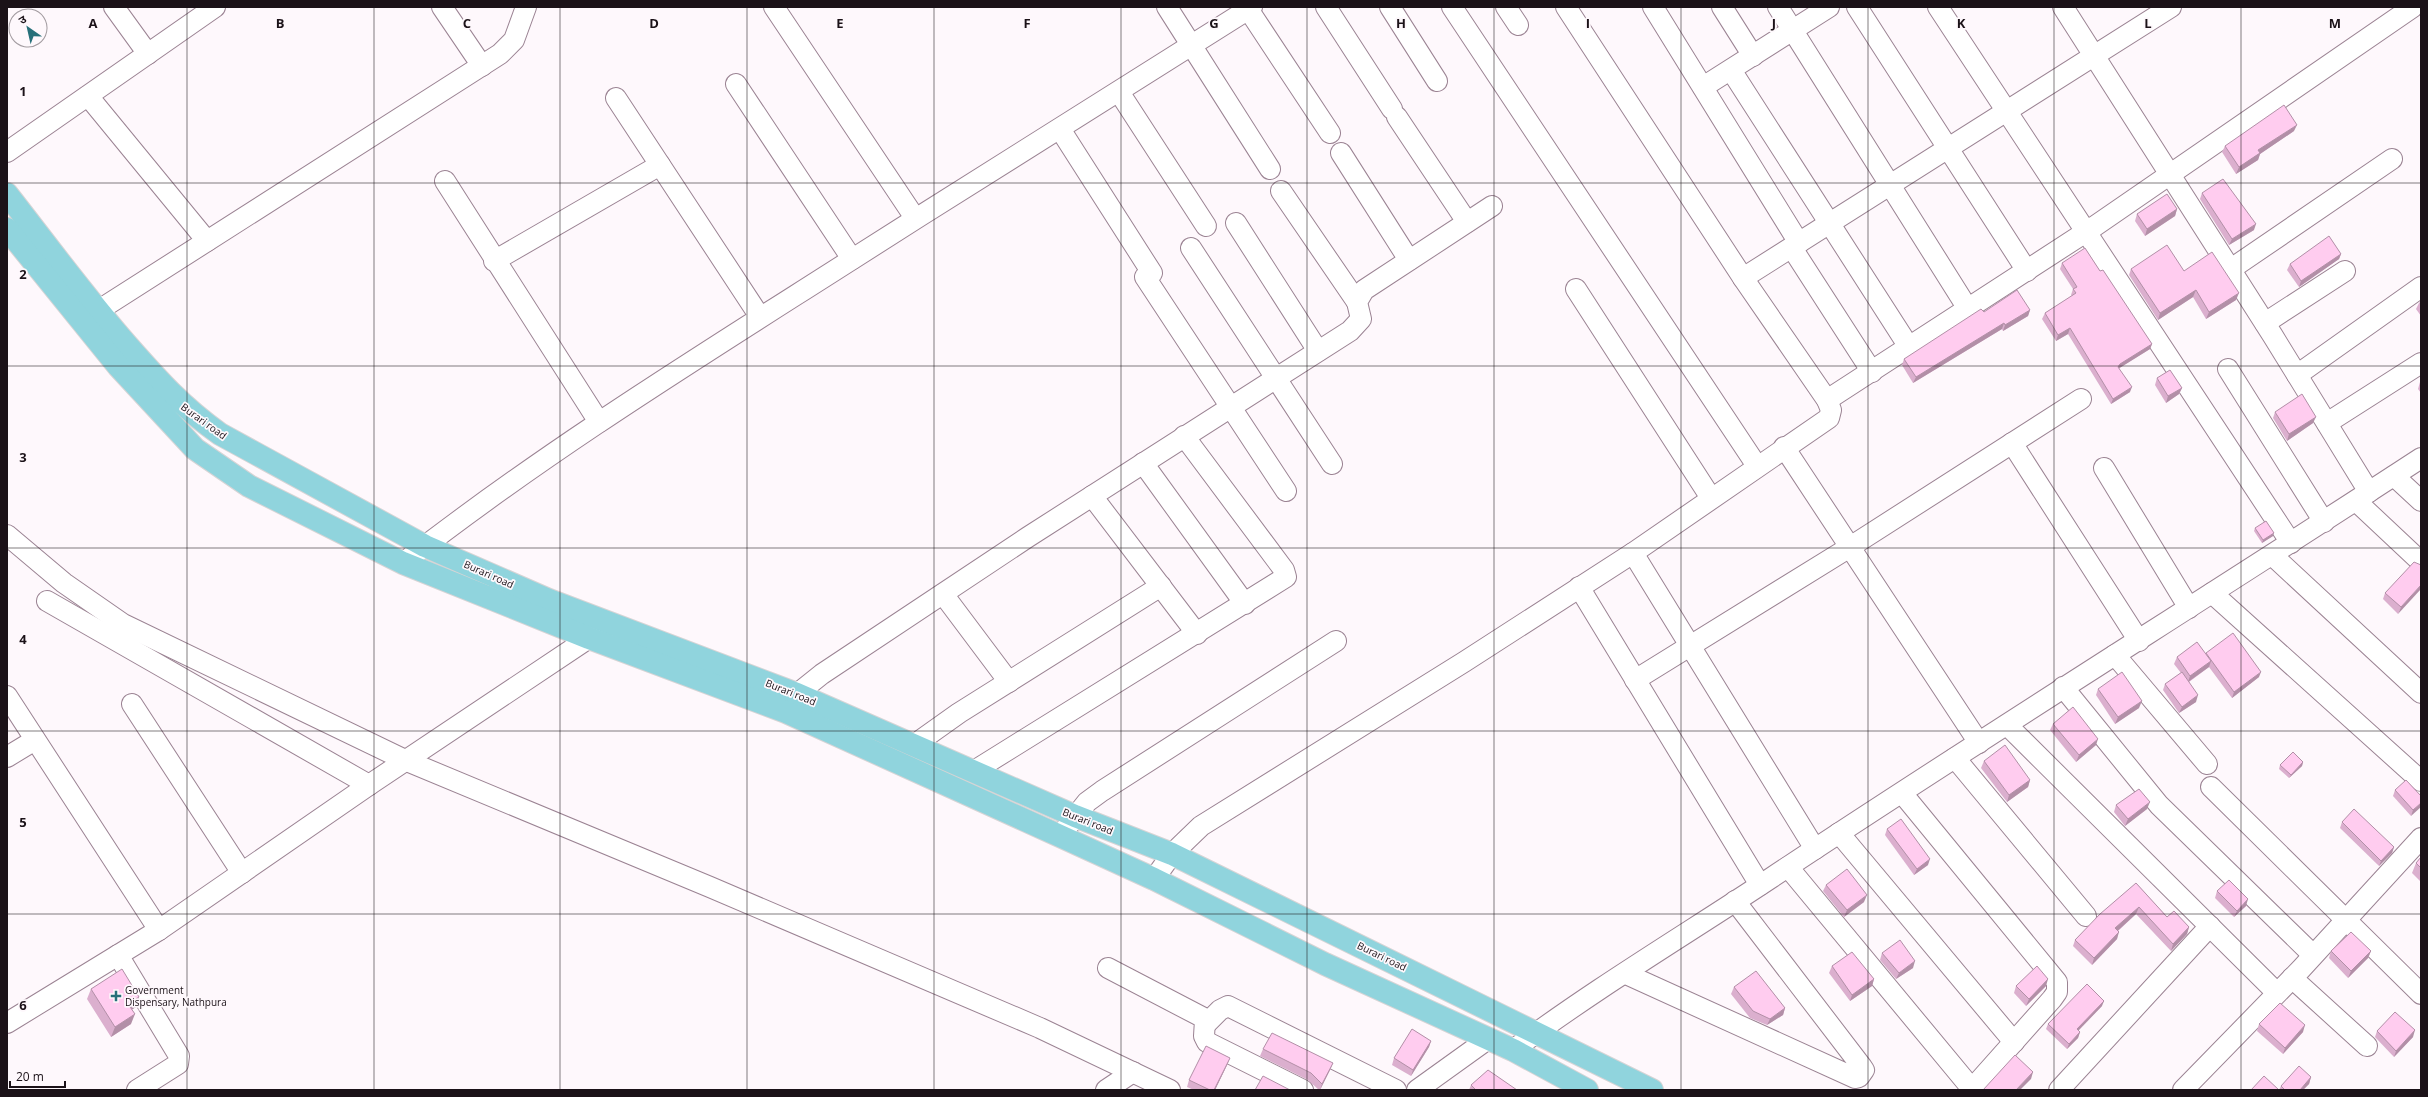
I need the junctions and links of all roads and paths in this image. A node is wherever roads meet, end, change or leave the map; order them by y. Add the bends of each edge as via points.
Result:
1 (114, 7) edge
2 (215, 7) edge
3 (442, 7) edge
4 (526, 7) edge
5 (774, 7) edge
6 (1167, 7) edge
7 (1326, 7) edge
8 (1390, 7) edge
9 (1452, 7) edge
10 (1506, 7) edge
11 (1566, 7) edge
12 (1653, 7) edge
13 (1722, 7) edge
14 (1778, 7) edge
15 (1829, 7) edge
16 (1857, 7) edge
17 (1938, 7) edge
18 (2171, 7) edge
19 (2413, 7) edge
20 (1250, 8) edge
21 (2071, 10) edge
22 (1518, 25) dead end
23 (1792, 30) junction
24 (1192, 45) junction
25 (148, 54) junction
26 (1753, 56) junction
27 (2094, 57) junction
28 (482, 66) junction
29 (1731, 70) junction
30 (1437, 81) dead end
31 (736, 84) dead end
32 (1703, 87) junction
33 (1119, 92) junction
34 (88, 96) junction
35 (616, 98) dead end
36 (2007, 112) junction
37 (1060, 128) junction
38 (1330, 133) dead end
39 (1949, 148) junction
40 (7, 152) edge
41 (1341, 153) dead end
42 (2392, 159) dead end
43 (660, 165) junction
44 (1270, 169) dead end
45 (2169, 175) junction
46 (445, 181) dead end
47 (1890, 186) junction
48 (1280, 190) dead end
49 (7, 194) edge
50 (1492, 206) dead end
51 (915, 218) junction
52 (1467, 222) junction
53 (1236, 223) dead end
54 (1830, 224) junction
55 (1206, 226) dead end
56 (7, 229) edge
57 (2087, 231) junction
58 (207, 241) junction
59 (1795, 245) junction
60 (1191, 248) dead end
61 (852, 259) junction
62 (1408, 260) junction
63 (494, 261) junction
64 (2231, 270) junction
65 (2027, 271) junction
66 (2345, 271) dead end
67 (1743, 278) junction
68 (2421, 287) edge
69 (1576, 289) dead end
70 (1357, 302) junction
71 (1968, 309) junction
72 (89, 316) junction
73 (760, 317) junction
74 (2265, 323) junction
75 (1909, 347) junction
76 (1318, 351) junction
77 (2421, 363) edge
78 (2228, 369) dead end
79 (1872, 372) junction
80 (2297, 375) junction
81 (1276, 378) junction
82 (2081, 399) dead end
83 (1827, 400) junction
84 (1229, 407) junction
85 (599, 422) junction
86 (2327, 423) junction
87 (1184, 436) junction
88 (2012, 443) junction
89 (1784, 447) junction
90 (2421, 458) edge
91 (1143, 463) junction
92 (1332, 464) dead end
93 (1757, 466) junction
94 (2104, 468) dead end
95 (2394, 476) junction
96 (1286, 491) dead end
97 (1092, 496) junction
98 (2363, 496) junction
99 (1711, 498) junction
100 (2421, 501) edge
101 (2324, 522) junction
102 (7, 535) edge
103 (2291, 543) junction
104 (425, 546) junction
105 (1850, 547) junction
106 (1633, 553) junction
107 (2272, 555) junction
108 (2421, 562) edge
109 (403, 563) junction
110 (1161, 586) junction
111 (1579, 587) junction
112 (2212, 593) junction
113 (943, 594) junction
114 (47, 601) dead end
115 (1245, 604) junction
116 (2189, 608) junction
117 (598, 618) junction
118 (1197, 634) junction
119 (589, 638) junction
120 (1336, 641) dead end
121 (2139, 641) junction
122 (1690, 646) junction
123 (2115, 655) junction
124 (1635, 680) junction
125 (1009, 682) junction
126 (2063, 687) junction
127 (2421, 693) edge
128 (797, 694) junction
129 (7, 696) edge
130 (132, 704) dead end
131 (786, 712) junction
132 (2007, 725) junction
133 (35, 740) junction
134 (1979, 743) junction
135 (914, 745) junction
136 (7, 757) edge
137 (1955, 758) junction
138 (401, 764) junction
139 (2207, 764) dead end
140 (974, 771) junction
141 (2421, 781) edge
142 (373, 782) junction
143 (2211, 787) dead end
144 (1902, 793) junction
145 (1075, 816) junction
146 (1840, 833) junction
147 (1060, 836) junction
148 (2421, 838) edge
149 (1815, 848) junction
150 (1172, 854) junction
151 (1788, 867) junction
152 (242, 873) junction
153 (1154, 879) junction
154 (1760, 885) junction
155 (1736, 901) junction
156 (2086, 916) dead end
157 (2345, 920) junction
158 (2210, 926) junction
159 (159, 930) junction
160 (118, 955) junction
161 (2313, 955) junction
162 (1108, 968) dead end
163 (1626, 974) junction
164 (2292, 978) junction
165 (2277, 993) junction
166 (2421, 994) edge
167 (7, 1023) edge
168 (1205, 1025) junction
169 (1537, 1032) junction
170 (1488, 1039) junction
171 (2014, 1042) junction
172 (2367, 1046) dead end
173 (1513, 1050) junction
174 (1133, 1072) junction
175 (138, 1090) edge
176 (1106, 1090) edge
177 (1170, 1090) edge
178 (1303, 1090) edge
179 (1396, 1090) edge
180 (1417, 1090) edge
181 (1587, 1090) edge
182 (1652, 1090) edge
183 (1972, 1090) edge
184 (2059, 1090) edge
185 (2183, 1090) edge

1 - 25 street
2 - 25 street
3 - 28 street
4 - 28 street via 514,40
5 - 51 street
6 - 24 street
7 - 52 street
8 - 30 street
9 - 93 street
10 - 22 street
11 - 67 street
12 - 32 street
13 - 26 street
14 - 23 street
15 - 23 street
16 - 39 street
17 - 36 street
18 - 27 street
19 - 45 street
20 - 24 street
20 - 38 street
21 - 27 street
23 - 26 street
23 - 47 street
24 - 33 street
24 - 44 street
25 - 34 street
26 - 29 street
27 - 36 street
27 - 45 street
28 - 58 street
29 - 32 street
29 - 54 street
31 - 61 street
32 - 59 street
33 - 37 street
33 - 55 street
34 - 40 street
34 - 58 street
35 - 43 street
36 - 39 street
36 - 57 street
37 - 51 street
37 - 84 street via 1152,273 1145,277
39 - 47 street
39 - 65 street
41 - 62 street
42 - 64 street
43 - 63 street
43 - 73 street
45 - 57 street
45 - 64 street
46 - 63 street
47 - 54 street
47 - 71 street
48 - 70 street
49 - 72 main road, Burari road
50 - 52 street
51 - 61 street
52 - 62 street
53 - 76 street
54 - 59 street
54 - 75 street
56 - 72 main road, Burari road
57 - 65 street
57 - 103 street
58 - 72 street
59 - 67 street
59 - 79 street
60 - 81 street
61 - 73 street
62 - 70 street via 1364,290
63 - 85 street
64 - 74 street
65 - 71 street
66 - 74 street
67 - 83 street
68 - 80 street
69 - 99 street
70 - 76 street via 1361,319 1357,325
71 - 75 street
72 - 104 main road, Burari road via 198,419 220,434
72 - 109 main road, Burari road via 118,366 196,449 248,486
73 - 85 street
74 - 80 street
75 - 79 street
76 - 81 street
77 - 86 street
78 - 101 street
79 - 83 street
80 - 86 street
81 - 84 street
81 - 92 street
82 - 88 street
83 - 89 street via 1831,410 1829,418
84 - 87 street
84 - 96 street
85 - 104 street
86 - 98 street
87 - 91 street
87 - 115 street via 1284,570 1286,577 1280,583
88 - 105 street
88 - 121 street
89 - 93 street
89 - 105 street
90 - 95 street
91 - 97 street
91 - 115 street
93 - 99 street
94 - 116 street
95 - 98 street
95 - 100 street
97 - 110 street
97 - 113 street
98 - 101 street
98 - 108 street
99 - 106 street
101 - 103 street
102 - 138 street via 64,584 123,624
103 - 107 street
104 - 109 street
104 - 117 main road, Burari road via 548,600
105 - 122 street
105 - 134 street
106 - 111 street
106 - 122 street
107 - 112 street
107 - 127 street
109 - 119 main road, Burari road
110 - 118 street
110 - 125 street
111 - 124 street
111 - 150 street via 1201,826
112 - 116 street
112 - 141 street
113 - 125 street
113 - 128 street via 822,674
114 - 142 street
115 - 118 street
116 - 121 street
117 - 119 street
117 - 128 main road, Burari road
118 - 140 street
119 - 131 main road, Burari road
119 - 138 street
120 - 145 street via 1087,802
121 - 123 street
122 - 124 street
122 - 149 street
123 - 126 street
123 - 139 street
124 - 154 street
125 - 135 street
126 - 132 street
126 - 161 street via 2159,805
128 - 131 street
128 - 135 main road, Burari road
129 - 133 street
130 - 152 street
131 - 147 main road, Burari road
132 - 134 street
132 - 158 street
133 - 136 street
133 - 159 street
134 - 137 street
135 - 140 main road, Burari road
137 - 144 street
137 - 156 street
138 - 142 street
138 - 174 street via 703,884 1018,1018
140 - 145 main road, Burari road
142 - 152 street
143 - 157 street
144 - 146 street
144 - 171 street via 2057,982 2057,992
145 - 147 street
145 - 150 main road, Burari road
146 - 149 street
146 - 171 street
147 - 153 main road, Burari road
148 - 157 street
149 - 151 street
150 - 153 street
150 - 169 main road, Burari road
151 - 154 street
151 - 183 street
152 - 159 street
153 - 170 main road, Burari road via 1325,964
154 - 155 street
155 - 163 street
155 - 163 street via 1862,1067 1864,1070 1859,1077 1855,1078
157 - 161 street
157 - 166 street
158 - 165 street
158 - 184 street
159 - 160 street
160 - 167 street
160 - 175 street via 179,1056 178,1064
161 - 164 street
162 - 168 street via 1199,1014 1205,1020
163 - 169 street
164 - 165 street
164 - 172 street
165 - 185 street
168 - 178 street via 1204,1036 1207,1042
168 - 179 street via 1220,1010 1228,1006
169 - 173 street
169 - 182 main road, Burari road
170 - 173 main road, Burari road
170 - 180 street
171 - 183 street
173 - 181 main road, Burari road
174 - 176 street
174 - 177 street

